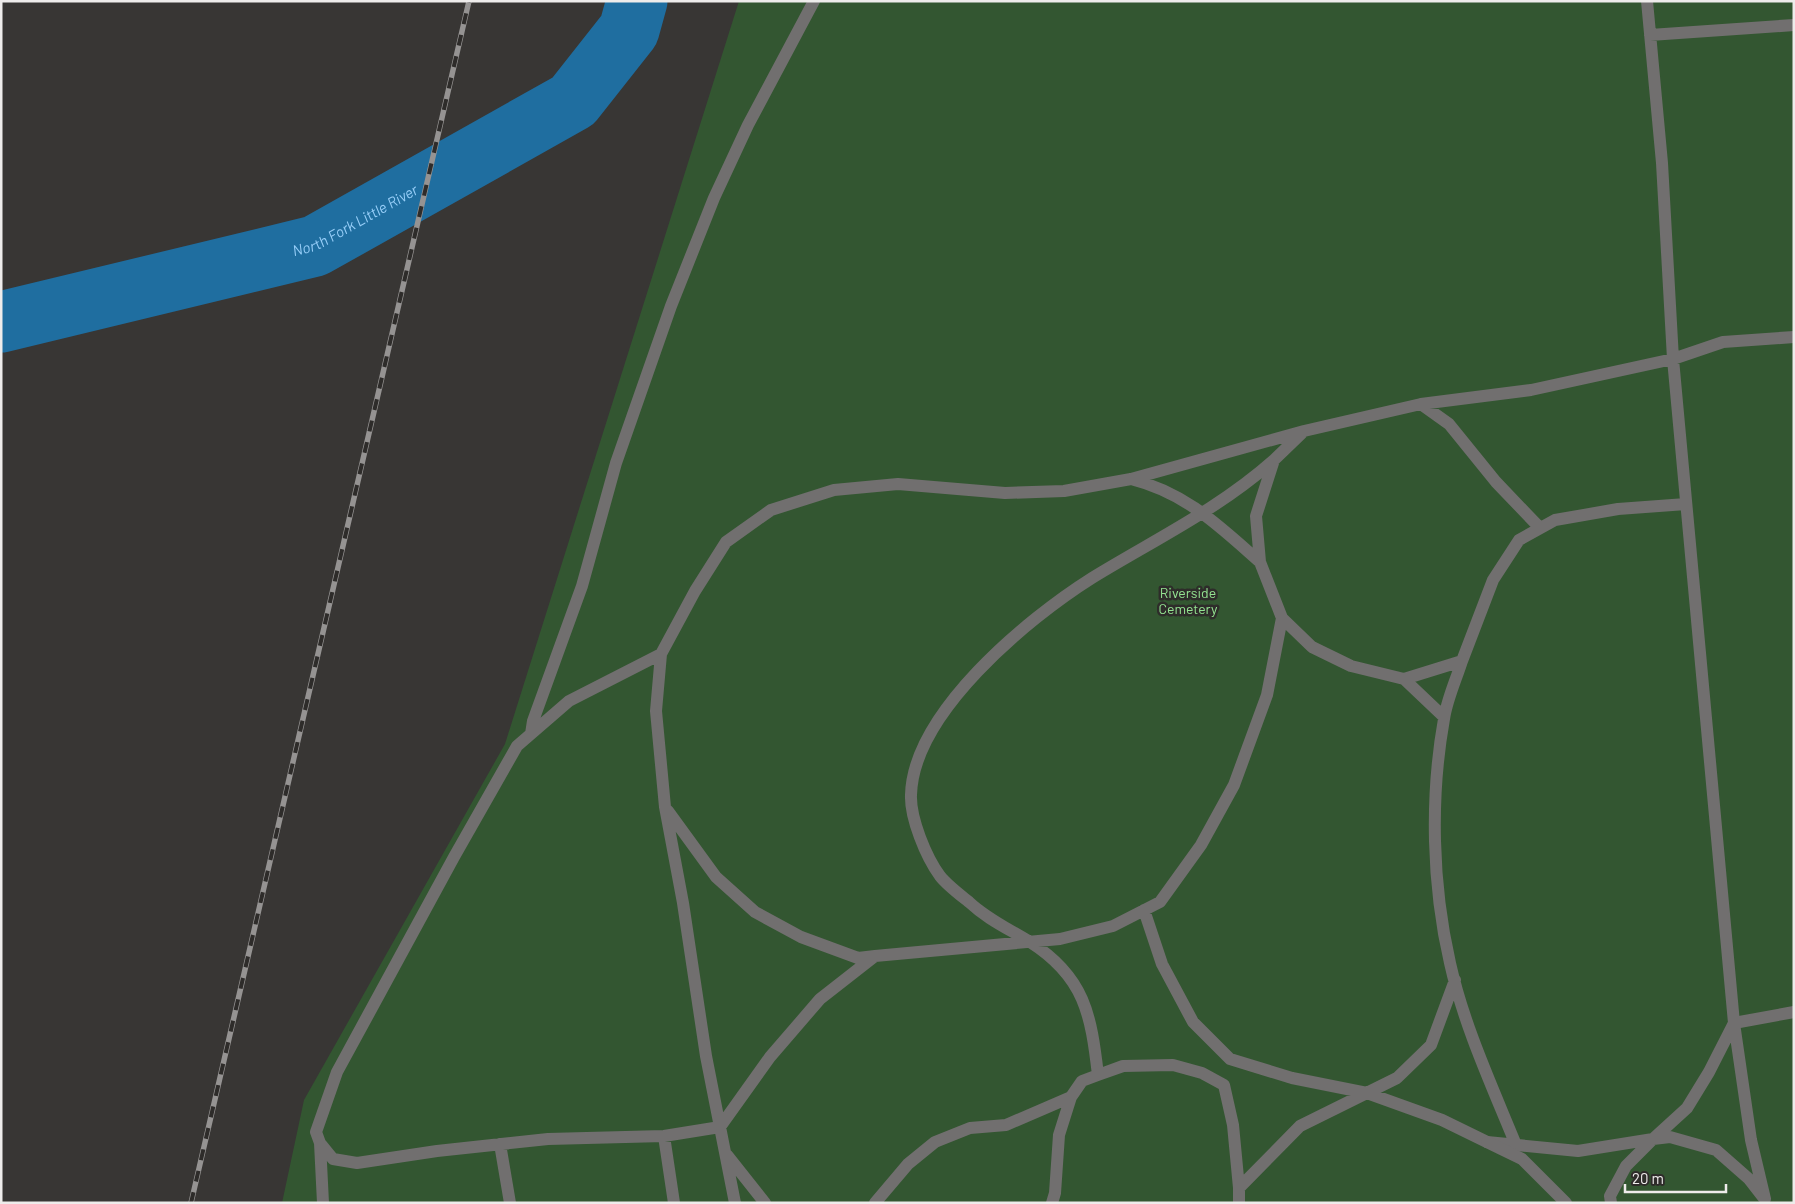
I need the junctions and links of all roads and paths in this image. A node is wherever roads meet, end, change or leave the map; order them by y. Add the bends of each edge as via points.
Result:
1 (814, 1) edge
2 (1647, 1) edge
3 (1794, 25) edge
4 (1650, 35) junction
5 (1794, 337) edge
6 (1673, 359) junction
7 (1421, 404) junction
8 (1304, 431) junction
9 (1274, 460) junction
10 (1131, 478) junction
11 (1686, 504) junction
12 (1205, 513) junction
13 (1540, 528) junction
14 (1260, 562) junction
15 (1282, 618) junction
16 (661, 654) junction
17 (1462, 661) junction
18 (1404, 678) junction
19 (1444, 717) junction
20 (531, 734) junction
21 (665, 807) junction
22 (1144, 910) junction
23 (1029, 942) junction
24 (875, 956) junction
25 (1455, 980) junction
26 (1794, 1012) edge
27 (1734, 1023) junction
28 (1098, 1075) junction
29 (1367, 1093) junction
30 (1071, 1097) junction
31 (720, 1127) junction
32 (664, 1136) junction
33 (1653, 1139) junction
34 (1487, 1142) junction
35 (320, 1143) junction
36 (500, 1144) junction
37 (1516, 1145) junction
38 (725, 1153) junction
39 (1239, 1188) junction
40 (1766, 1201) edge
41 (323, 1203) edge
42 (510, 1203) edge
43 (674, 1203) edge
44 (735, 1203) edge
45 (765, 1203) edge
46 (874, 1203) edge
47 (1052, 1203) edge
48 (1239, 1203) edge
49 (1566, 1203) edge
50 (1611, 1203) edge

1 - 20 street via 736,150 671,306 616,463 582,586
2 - 4 street
3 - 4 street
4 - 6 street via 1662,163
5 - 6 street via 1723,342
6 - 7 street via 1531,390
6 - 11 street
7 - 8 street
7 - 13 street via 1449,424 1496,482
8 - 9 street
8 - 10 street
9 - 12 street
9 - 14 street via 1256,516
10 - 12 street via 1156,485
10 - 16 street via 1064,491 1006,493 898,484 834,490 771,510 726,542
11 - 13 street via 1618,509 1555,520
11 - 27 street
12 - 14 street
12 - 23 street via 1091,579 1027,625 976,673 941,716 915,763 910,797 919,838 940,876 980,913
13 - 17 street via 1519,540 1493,580
14 - 15 street
15 - 18 street via 1312,648 1343,663
15 - 22 street via 1267,695 1234,785 1201,846 1160,902
16 - 20 street via 569,701
16 - 21 street via 656,711
17 - 18 street
17 - 19 street
18 - 19 street
19 - 25 street via 1435,787 1436,874
20 - 35 street via 517,746 502,772 337,1072 316,1132
21 - 24 street via 716,877 755,912 801,937 858,958
21 - 31 street
22 - 23 street via 1113,926 1060,939
22 - 29 street via 1162,964 1193,1022 1230,1059 1292,1078
23 - 24 street
23 - 28 street via 1075,982 1092,1026
24 - 31 street via 820,999 770,1057
25 - 29 street via 1431,1045 1397,1078
25 - 37 street via 1471,1031
26 - 27 street
27 - 33 street via 1687,1108
27 - 40 street via 1751,1140
28 - 30 street via 1082,1081
28 - 39 street via 1124,1066 1173,1065 1202,1073 1224,1085 1233,1125
29 - 34 street via 1442,1120
29 - 39 street via 1300,1126
30 - 46 street via 1006,1125 970,1128 935,1142 908,1164
30 - 47 street via 1059,1135
31 - 32 street
31 - 38 street
32 - 36 street via 548,1139
32 - 43 street
33 - 37 street via 1578,1151
33 - 40 street via 1670,1136 1716,1150 1749,1179
33 - 50 street via 1626,1166 1610,1196
34 - 37 street
34 - 49 street via 1522,1159
35 - 36 street via 333,1159 358,1163
35 - 41 street
36 - 42 street
38 - 44 street
38 - 45 street
39 - 48 street

